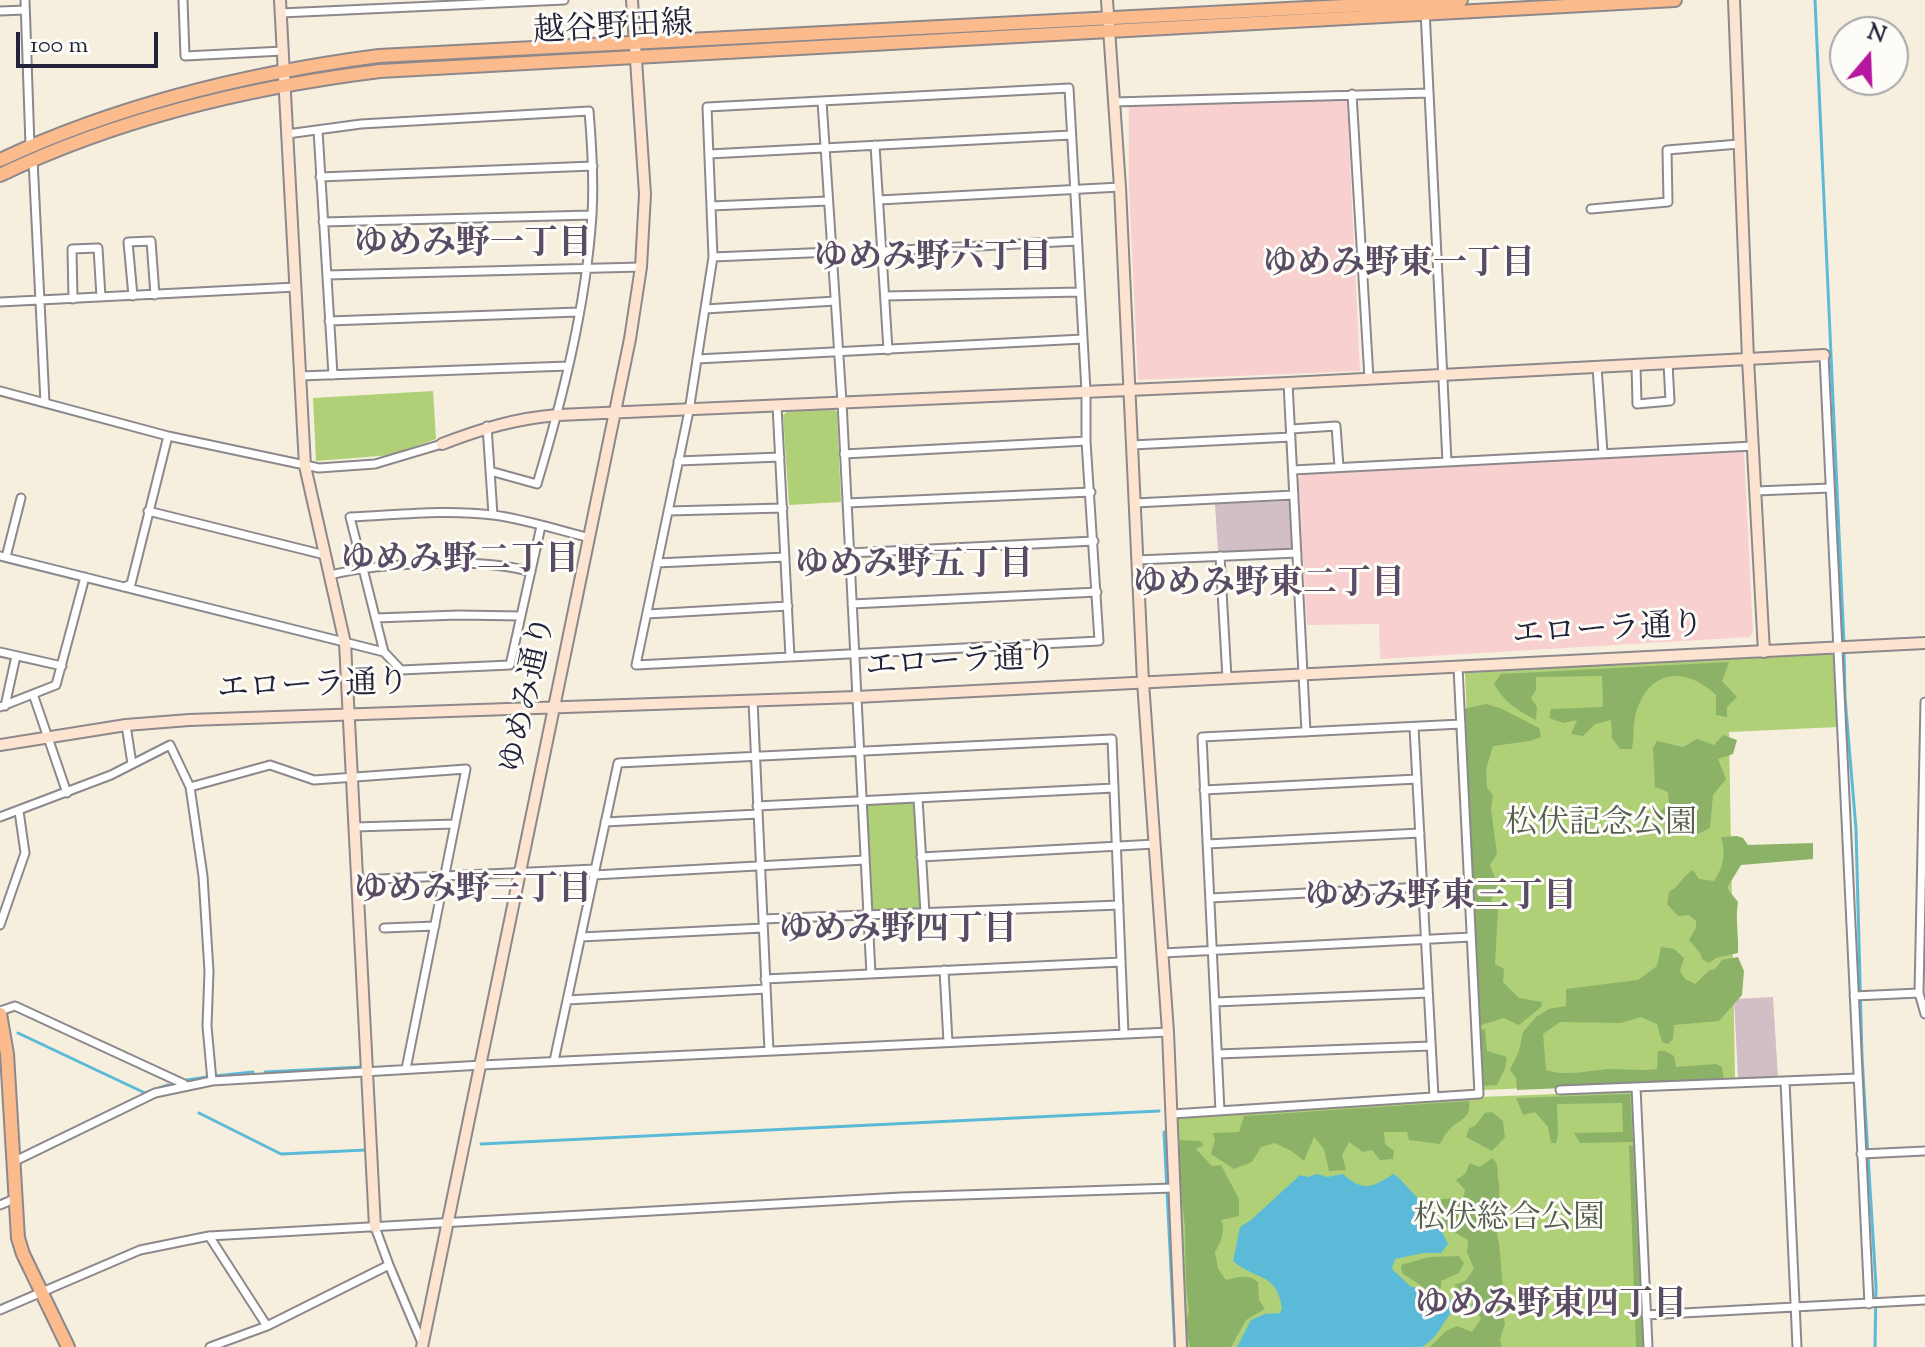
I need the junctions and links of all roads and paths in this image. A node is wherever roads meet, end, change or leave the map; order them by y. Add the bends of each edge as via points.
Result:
1 (25, 0) edge
2 (183, 0) edge
3 (280, 0) edge
4 (331, 0) edge
5 (564, 0) edge
6 (632, 0) edge
7 (1107, 0) edge
8 (1461, 0) edge
9 (1675, 0) edge
10 (1734, 0) edge
11 (494, 1) edge
12 (1270, 5) edge
13 (1425, 5) edge
14 (25, 10) junction
15 (0, 11) edge
16 (332, 11) junction
17 (281, 13) junction
18 (1110, 17) junction
19 (1110, 32) junction
20 (635, 41) junction
21 (283, 51) junction
22 (637, 57) junction
23 (284, 70) junction
24 (284, 85) junction
25 (1429, 93) junction
26 (1352, 94) junction
27 (822, 101) junction
28 (1114, 102) junction
29 (318, 130) junction
30 (287, 134) junction
31 (1071, 135) junction
32 (1739, 144) junction
33 (875, 145) junction
34 (30, 146) junction
35 (825, 148) junction
36 (709, 154) junction
37 (2, 156) edge
38 (33, 160) junction
39 (593, 166) junction
40 (0, 175) edge
41 (320, 177) junction
42 (1120, 187) junction
43 (1074, 190) junction
44 (879, 200) junction
45 (828, 201) junction
46 (711, 206) junction
47 (1591, 209) dead end
48 (592, 215) junction
49 (323, 222) junction
50 (1077, 241) junction
51 (882, 251) junction
52 (832, 252) junction
53 (713, 257) junction
54 (641, 267) junction
55 (586, 269) junction
56 (327, 275) junction
57 (296, 287) junction
58 (1080, 292) junction
59 (155, 295) junction
60 (133, 296) junction
61 (885, 296) junction
62 (101, 297) junction
63 (73, 299) junction
64 (40, 300) junction
65 (835, 301) junction
66 (0, 302) edge
67 (705, 309) junction
68 (578, 312) junction
69 (329, 321) junction
70 (1083, 339) junction
71 (888, 350) junction
72 (838, 352) junction
73 (1824, 355) joint
74 (697, 359) junction
75 (1748, 359) junction
76 (1668, 363) junction
77 (1636, 365) junction
78 (568, 366) junction
79 (1597, 367) junction
80 (1441, 374) junction
81 (333, 375) junction
82 (300, 376) junction
83 (1369, 378) junction
84 (1288, 383) junction
85 (1128, 389) junction
86 (0, 391) edge
87 (1086, 391) junction
88 (842, 402) junction
89 (45, 403) junction
90 (777, 406) junction
91 (689, 411) junction
92 (616, 414) junction
93 (558, 415) junction
94 (487, 426) junction
95 (1291, 433) junction
96 (168, 436) junction
97 (1086, 441) junction
98 (442, 444) joint
99 (1132, 445) junction
100 (1753, 446) junction
101 (1603, 453) junction
102 (844, 454) junction
103 (780, 457) junction
104 (678, 461) junction
105 (1447, 462) junction
106 (305, 466) junction
107 (1339, 467) junction
108 (1293, 470) junction
109 (490, 471) junction
110 (1830, 488) junction
111 (1756, 491) junction
112 (1091, 492) junction
113 (1294, 495) junction
114 (21, 498) dead end
115 (847, 503) junction
116 (1135, 503) junction
117 (783, 508) junction
118 (148, 511) junction
119 (668, 511) junction
120 (493, 515) junction
121 (541, 526) junction
122 (590, 538) junction
123 (1094, 541) junction
124 (849, 553) junction
125 (1297, 553) junction
126 (325, 555) junction
127 (3, 556) edge
128 (1220, 556) junction
129 (785, 557) junction
130 (1137, 560) junction
131 (657, 563) junction
132 (362, 567) junction
133 (531, 572) junction
134 (330, 575) junction
135 (85, 577) junction
136 (124, 587) junction
137 (1097, 592) junction
138 (852, 604) junction
139 (788, 606) junction
140 (647, 614) junction
141 (521, 616) junction
142 (376, 618) junction
143 (345, 643) junction
144 (1925, 643) edge
145 (1838, 648) junction
146 (0, 652) edge
147 (384, 652) junction
148 (1764, 652) junction
149 (854, 654) junction
150 (16, 656) junction
151 (790, 657) junction
152 (62, 666) junction
153 (1458, 667) junction
154 (1303, 674) junction
155 (1227, 678) junction
156 (1143, 682) junction
157 (33, 694) junction
158 (856, 697) junction
159 (753, 701) junction
160 (1925, 702) edge
161 (2, 707) edge
162 (556, 707) junction
163 (349, 713) junction
164 (1461, 724) junction
165 (126, 725) junction
166 (1414, 727) junction
167 (1306, 732) junction
168 (46, 736) junction
169 (0, 745) edge
170 (859, 752) junction
171 (755, 757) junction
172 (132, 764) junction
173 (353, 777) junction
174 (1417, 779) junction
175 (190, 787) junction
176 (1114, 788) junction
177 (1204, 790) junction
178 (67, 793) junction
179 (918, 798) junction
180 (862, 801) junction
181 (758, 810) junction
182 (19, 811) junction
183 (0, 817) edge
184 (605, 822) junction
185 (455, 824) junction
186 (355, 827) junction
187 (1420, 833) junction
188 (1155, 844) junction
189 (1207, 844) junction
190 (1116, 846) junction
191 (921, 857) junction
192 (865, 860) junction
193 (760, 867) junction
194 (521, 872) junction
195 (595, 872) junction
196 (445, 876) junction
197 (358, 880) junction
198 (1423, 887) junction
199 (1210, 898) junction
200 (1119, 905) junction
201 (925, 913) junction
202 (868, 915) junction
203 (763, 924) junction
204 (0, 925) edge
205 (435, 926) junction
206 (384, 928) dead end
207 (581, 937) junction
208 (1471, 937) junction
209 (1426, 940) junction
210 (1213, 951) junction
211 (1163, 953) junction
212 (1121, 962) junction
213 (944, 970) junction
214 (871, 974) junction
215 (765, 979) junction
216 (766, 989) junction
217 (1428, 993) junction
218 (1919, 993) junction
219 (1854, 996) junction
220 (567, 1000) junction
221 (1215, 1002) junction
222 (0, 1012) edge
223 (1925, 1014) edge
224 (1168, 1032) junction
225 (1124, 1034) junction
226 (948, 1042) junction
227 (1431, 1046) junction
228 (769, 1051) junction
229 (1218, 1054) junction
230 (554, 1061) junction
231 (482, 1065) junction
232 (406, 1069) junction
233 (367, 1072) junction
234 (1858, 1078) junction
235 (212, 1081) junction
236 (1785, 1081) junction
237 (186, 1085) junction
238 (1636, 1087) junction
239 (1560, 1090) dead end
240 (1434, 1097) junction
241 (5, 1107) edge
242 (1220, 1111) junction
243 (1172, 1114) junction
244 (1925, 1151) edge
245 (1861, 1154) junction
246 (12, 1162) junction
247 (1169, 1188) junction
248 (14, 1199) junction
249 (0, 1205) edge
250 (448, 1224) junction
251 (375, 1227) junction
252 (209, 1236) junction
253 (389, 1265) junction
254 (40, 1292) junction
255 (1925, 1300) edge
256 (1869, 1304) junction
257 (1796, 1308) junction
258 (0, 1310) edge
259 (1646, 1315) junction
260 (267, 1326) junction
261 (423, 1346) edge
262 (68, 1347) edge
263 (210, 1347) edge
264 (1181, 1347) edge
265 (1648, 1347) edge
266 (1797, 1347) edge

1 - 14 street
2 - 21 street via 185,56
3 - 17 street
4 - 16 street
5 - 11 street
6 - 20 street, ゆめみ通り
7 - 18 street
8 - 13 main road, 越谷野田線
9 - 13 main road, 越谷野田線
10 - 32 street
11 - 16 street
12 - 13 main road, 越谷野田線
12 - 18 main road, 越谷野田線
13 - 19 main road, 越谷野田線
13 - 25 street
14 - 15 street
14 - 34 street
16 - 17 street
17 - 21 street
18 - 19 street
18 - 20 main road, 越谷野田線
19 - 22 main road, 越谷野田線
19 - 28 street
20 - 22 street, ゆめみ通り
20 - 23 main road, 越谷野田線 via 379,56
21 - 23 street
22 - 24 main road, 越谷野田線 via 395,70
22 - 54 street, ゆめみ通り via 645,194
23 - 24 street
23 - 34 main road, 越谷野田線 via 158,100
24 - 30 street
24 - 38 main road, 越谷野田線 via 167,113
25 - 26 street
25 - 80 street
26 - 28 street
26 - 83 street
27 - 31 street via 1069,88
27 - 35 street
27 - 36 street via 707,107
28 - 42 street
29 - 30 street
29 - 39 street via 589,111
29 - 41 street
30 - 57 street
31 - 33 street
31 - 43 street
32 - 47 street via 1667,150 1668,202
32 - 75 street
33 - 35 street
33 - 44 street
34 - 37 main road, 越谷野田線
35 - 36 street
35 - 45 street
36 - 46 street
38 - 40 main road, 越谷野田線
38 - 64 street
39 - 41 street
39 - 48 street
41 - 49 street
42 - 43 street
42 - 85 street
43 - 44 street
43 - 50 street
44 - 51 street
45 - 46 street
45 - 52 street
46 - 53 street
48 - 49 street
48 - 55 street
49 - 56 street
50 - 51 street
50 - 58 street
51 - 61 street
52 - 53 street
52 - 65 street
53 - 67 street
54 - 55 street
54 - 92 street, ゆめみ通り
55 - 56 street
55 - 68 street
56 - 69 street
57 - 59 street
57 - 82 street
58 - 61 street
58 - 70 street
59 - 60 street
59 - 60 street via 151,241 128,242
60 - 62 street
61 - 71 street
62 - 63 street
62 - 63 street via 98,248 85,248 72,249
63 - 64 street
64 - 66 street
64 - 89 street
65 - 67 street
65 - 72 street
67 - 74 street
68 - 69 street
68 - 78 street
69 - 81 street
70 - 71 street
70 - 87 street
71 - 72 street
72 - 74 street
72 - 88 street
73 - 75 street
73 - 110 street
74 - 91 street
75 - 76 street
75 - 100 street
76 - 77 street
76 - 77 street via 1670,401 1637,404
77 - 79 street
78 - 81 street
78 - 93 street
79 - 80 street
79 - 101 street
80 - 83 street
80 - 105 street
81 - 82 street
82 - 106 street
83 - 84 street
84 - 85 street
84 - 95 street
85 - 87 street
85 - 99 street
86 - 89 street
87 - 88 street
87 - 97 street
88 - 90 street
88 - 102 street
89 - 96 street
90 - 91 street
90 - 103 street
91 - 92 street
91 - 104 street
92 - 93 street
92 - 122 street, ゆめみ通り
93 - 94 street
93 - 109 street via 537,484
94 - 98 street
94 - 109 street
95 - 99 street
95 - 107 street via 1336,426
95 - 108 street
96 - 106 street
96 - 118 street
97 - 102 street
97 - 112 street
98 - 106 street via 375,464
99 - 116 street
100 - 101 street
100 - 111 street
101 - 105 street
102 - 115 street
103 - 104 street
103 - 117 street
104 - 119 street
105 - 107 street
106 - 126 street
107 - 108 street
108 - 113 street
109 - 120 street
110 - 111 street
110 - 145 street
111 - 148 street
112 - 115 street
112 - 123 street
113 - 116 street
113 - 125 street
114 - 127 street
115 - 124 street
116 - 130 street
117 - 119 street
117 - 129 street
118 - 126 street
118 - 136 street via 131,584
119 - 131 street
120 - 121 street
120 - 132 street via 350,517
121 - 122 street
121 - 133 street
122 - 162 street, ゆめみ通り
123 - 124 street
123 - 137 street
124 - 138 street
125 - 128 street
125 - 154 street
126 - 134 street
127 - 135 street
128 - 130 street
128 - 155 street
129 - 131 street
129 - 139 street
130 - 156 street
131 - 140 street
132 - 133 street via 509,565
132 - 134 street
132 - 142 street
133 - 141 street
134 - 143 street
135 - 136 street
135 - 152 street
136 - 143 street
137 - 138 street
137 - 149 street via 1099,641
138 - 149 street
139 - 140 street
139 - 151 street
140 - 151 street via 636,665
141 - 142 street
141 - 147 street via 510,665 401,670
142 - 147 street
143 - 147 street
143 - 163 street
144 - 145 street, エローラ通り
145 - 148 street, エローラ通り
145 - 219 street
146 - 150 street
148 - 153 street, エローラ通り
149 - 151 street
149 - 158 street
150 - 152 street
150 - 161 street
152 - 157 street via 56,685
153 - 154 street, エローラ通り
153 - 164 street
154 - 155 street, エローラ通り
154 - 167 street
155 - 156 street, エローラ通り
156 - 158 street, エローラ通り
156 - 188 street
157 - 161 street
157 - 168 street
158 - 159 street, エローラ通り
158 - 170 street
159 - 162 street, エローラ通り
159 - 171 street
160 - 218 street
162 - 163 street, エローラ通り
162 - 194 street, ゆめみ通り
163 - 165 street, エローラ通り
163 - 173 street
164 - 166 street
164 - 208 street
165 - 168 street, エローラ通り
165 - 172 street
166 - 167 street
166 - 174 street
167 - 177 street via 1202,737
168 - 169 street, エローラ通り
168 - 178 street
170 - 171 street
170 - 176 street via 1112,739
170 - 180 street
171 - 181 street
171 - 184 street via 618,763
172 - 175 street via 170,745
172 - 178 street
173 - 175 street via 314,780 270,765
173 - 185 street via 466,769
173 - 186 street
174 - 177 street
174 - 187 street
175 - 235 street via 203,876
176 - 179 street
176 - 190 street
177 - 189 street
178 - 182 street
179 - 180 street
179 - 191 street
180 - 181 street
180 - 192 street
181 - 184 street
181 - 193 street
182 - 183 street
182 - 204 street via 25,853
184 - 195 street
185 - 186 street
185 - 196 street
186 - 197 street
187 - 189 street
187 - 198 street
188 - 190 street
188 - 211 street
189 - 199 street
190 - 191 street
190 - 200 street
191 - 201 street
192 - 193 street
192 - 202 street
193 - 195 street
193 - 203 street
194 - 195 street
194 - 196 street
194 - 231 street, ゆめみ通り
195 - 207 street
196 - 197 street
196 - 205 street
197 - 233 street
198 - 199 street
198 - 209 street
199 - 210 street
200 - 201 street
200 - 212 street
201 - 202 street
202 - 203 street
202 - 214 street
203 - 207 street
203 - 215 street
205 - 206 street
205 - 232 street
207 - 220 street
208 - 209 street
208 - 240 street via 1479,1094
209 - 210 street
209 - 217 street
210 - 211 street
210 - 221 street
211 - 224 street
212 - 213 street
212 - 225 street
213 - 214 street
213 - 226 street
214 - 215 street
215 - 216 street
216 - 220 street
216 - 228 street
217 - 221 street
217 - 227 street
218 - 219 street
218 - 223 street
219 - 234 street
220 - 230 street
221 - 229 street
222 - 237 street via 15,1006
222 - 241 main road via 6,1041
224 - 225 street
224 - 243 street
225 - 226 street
226 - 228 street
227 - 229 street
227 - 240 street
228 - 230 street
229 - 242 street
230 - 231 street
231 - 232 street
231 - 250 street, ゆめみ通り
232 - 233 street
233 - 235 street
233 - 251 street
234 - 236 street
234 - 245 street
235 - 237 street
236 - 238 street
236 - 257 street
237 - 246 street via 155,1093
238 - 239 street
238 - 259 street
240 - 242 street
241 - 246 main road
242 - 243 street
243 - 247 street
244 - 245 street
245 - 256 street
246 - 248 main road
247 - 250 street via 901,1197
247 - 264 street
248 - 249 street
248 - 254 main road via 20,1246
250 - 251 street
250 - 261 street, ゆめみ通り
251 - 252 street
251 - 253 street
252 - 254 street via 140,1250
252 - 260 street
253 - 260 street
253 - 261 street
254 - 258 street
254 - 262 main road
255 - 256 street
256 - 257 street
257 - 259 street
257 - 266 street
259 - 265 street
260 - 263 street

